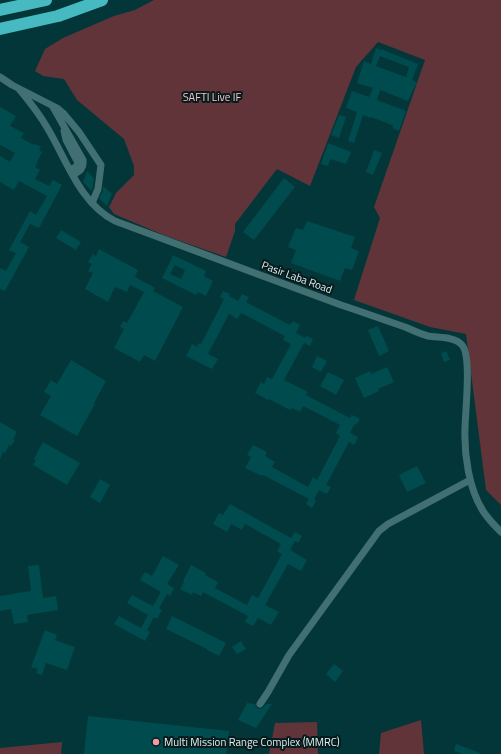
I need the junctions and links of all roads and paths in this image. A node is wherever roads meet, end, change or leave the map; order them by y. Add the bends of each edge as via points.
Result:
1 (46, 0) edge
2 (102, 0) edge
3 (0, 10) edge
4 (3, 28) edge
5 (0, 77) edge
6 (19, 89) junction
7 (53, 106) junction
8 (72, 172) junction
9 (92, 203) junction
10 (470, 480) junction
11 (501, 532) edge
12 (260, 704) dead end

1 - 3 highway
2 - 4 highway via 58,16
5 - 6 street, Pasir Laba Road
6 - 7 street
6 - 8 street, Pasir Laba Road via 34,106
7 - 8 street via 83,160 82,170
7 - 9 street via 64,114 79,132 102,165
8 - 9 street, Pasir Laba Road
9 - 10 street, Pasir Laba Road via 115,221 428,336 450,339 462,344 467,356 464,429
10 - 11 street, Pasir Laba Road via 484,512
10 - 12 street via 379,531 291,652

